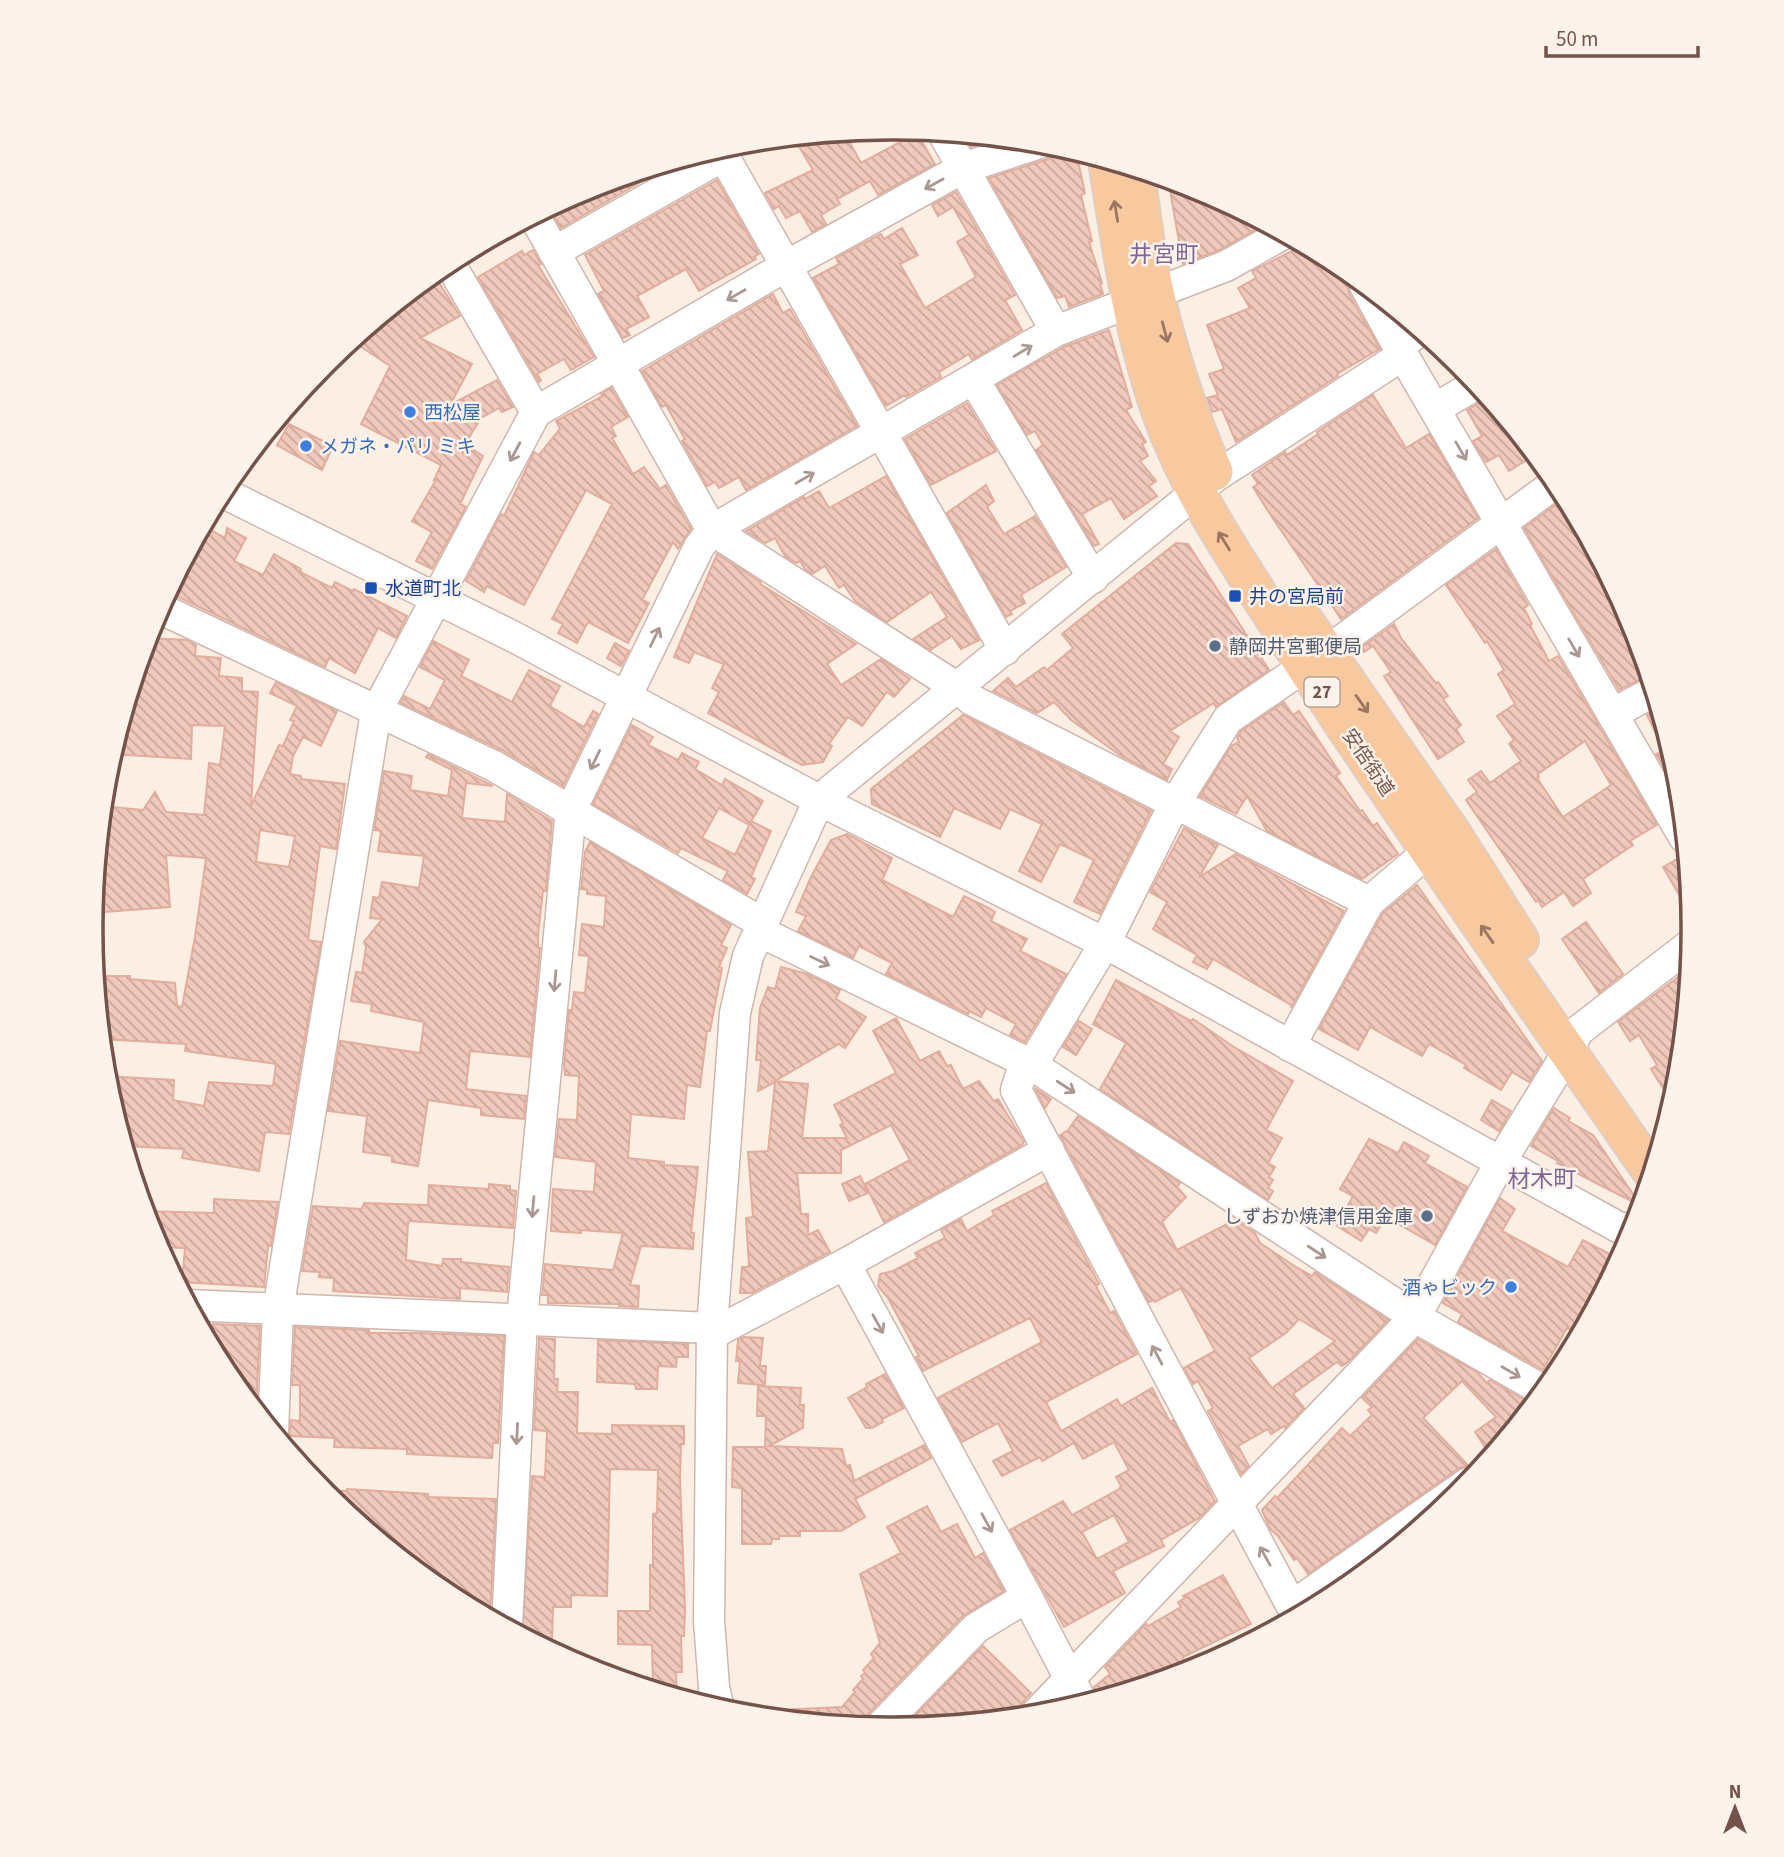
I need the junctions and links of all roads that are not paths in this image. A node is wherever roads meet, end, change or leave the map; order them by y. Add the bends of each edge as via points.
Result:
1 (948, 141) edge
2 (1018, 150) edge
3 (725, 158) edge
4 (702, 164) edge
5 (963, 168) junction
6 (1110, 171) edge
7 (1136, 179) edge
8 (538, 224) edge
9 (1274, 239) edge
10 (554, 253) junction
11 (786, 266) junction
12 (455, 272) edge
13 (1143, 299) junction
14 (1386, 314) edge
15 (1056, 331) junction
16 (1408, 344) edge
17 (618, 364) junction
18 (974, 380) junction
19 (1468, 390) edge
20 (1436, 408) junction
21 (536, 412) junction
22 (882, 434) junction
23 (1206, 484) junction
24 (1547, 489) edge
25 (232, 497) edge
26 (1503, 523) junction
27 (712, 530) junction
28 (1093, 578) junction
29 (437, 599) junction
30 (170, 613) edge
31 (1005, 650) junction
32 (1315, 659) junction
33 (956, 687) junction
34 (1645, 696) edge
35 (626, 698) junction
36 (376, 712) junction
37 (1612, 714) junction
38 (819, 800) junction
39 (1175, 803) junction
40 (571, 810) junction
41 (1673, 818) edge
42 (1429, 851) junction
43 (1369, 902) junction
44 (760, 927) junction
45 (1105, 943) junction
46 (1680, 954) edge
47 (1573, 1042) junction
48 (1290, 1046) junction
49 (1028, 1064) junction
50 (1653, 1136) edge
51 (1049, 1150) junction
52 (1501, 1161) junction
53 (1645, 1162) edge
54 (1622, 1228) edge
55 (845, 1264) junction
56 (200, 1306) edge
57 (278, 1310) junction
58 (1415, 1317) junction
59 (523, 1319) junction
60 (712, 1331) junction
61 (1535, 1386) edge
62 (274, 1418) edge
63 (1237, 1506) junction
64 (1027, 1597) junction
65 (1293, 1608) edge
66 (508, 1617) edge
67 (1076, 1691) edge
68 (716, 1697) edge
69 (890, 1717) edge

1 - 5 street
2 - 5 street
3 - 11 street
4 - 10 street
5 -> 11 street
5 - 15 street
13 -> 6 main road, 安倍街道 / 27
7 - 13 main road, 安倍街道 / 27
8 - 10 street
9 - 13 street via 1226,266
10 - 17 street
11 -> 17 street
11 - 22 street
12 - 21 street
13 - 15 street
13 - 23 main road, 安倍街道 / 27 via 1169,433
14 - 16 street
18 -> 15 street
16 - 20 street
16 - 23 street
17 - 21 street
17 - 27 street
18 - 22 street
18 - 28 street
19 - 20 street
20 -> 26 street
21 -> 29 street
27 -> 22 street
22 - 31 street
23 - 28 street
23 - 32 main road, 安倍街道 / 27 via 1220,534
24 - 26 street
25 - 29 street
26 - 32 street
26 -> 37 street
27 - 33 street
35 -> 27 street via 699,547
28 - 31 street
29 - 35 street
29 - 36 street
30 - 36 street
31 - 33 street
32 - 39 street via 1228,719
32 - 42 main road, 安倍街道 / 27
32 -> 47 main road, 安倍街道 / 27 via 1451,833
33 - 38 street
33 - 39 street via 972,700
34 - 37 street
35 - 38 street
35 -> 40 street
36 - 40 street via 495,766
36 - 57 street
37 - 41 street
38 - 44 street
38 - 45 street
39 - 43 street
39 - 45 street
40 - 44 street
40 -> 59 street
42 - 43 street
47 -> 42 main road, 安倍街道 / 27
43 - 48 street
44 -> 49 street
44 - 60 street via 735,1013
45 - 48 street
45 - 49 street
46 - 47 street
47 - 50 main road, 安倍街道 / 27
47 - 52 street
47 - 53 main road, 安倍街道 / 27
48 - 52 street
49 - 51 street via 1016,1090
49 -> 58 street
51 - 55 street
63 -> 51 street
52 - 54 street
52 - 58 street
55 - 60 street
55 -> 64 street
56 - 57 street
57 - 59 street
57 - 62 street
58 -> 61 street
58 - 63 street
59 - 60 street
59 -> 66 street
60 - 68 street via 709,1621
65 -> 63 street
63 - 67 street
64 - 67 street
64 - 69 street via 976,1628

